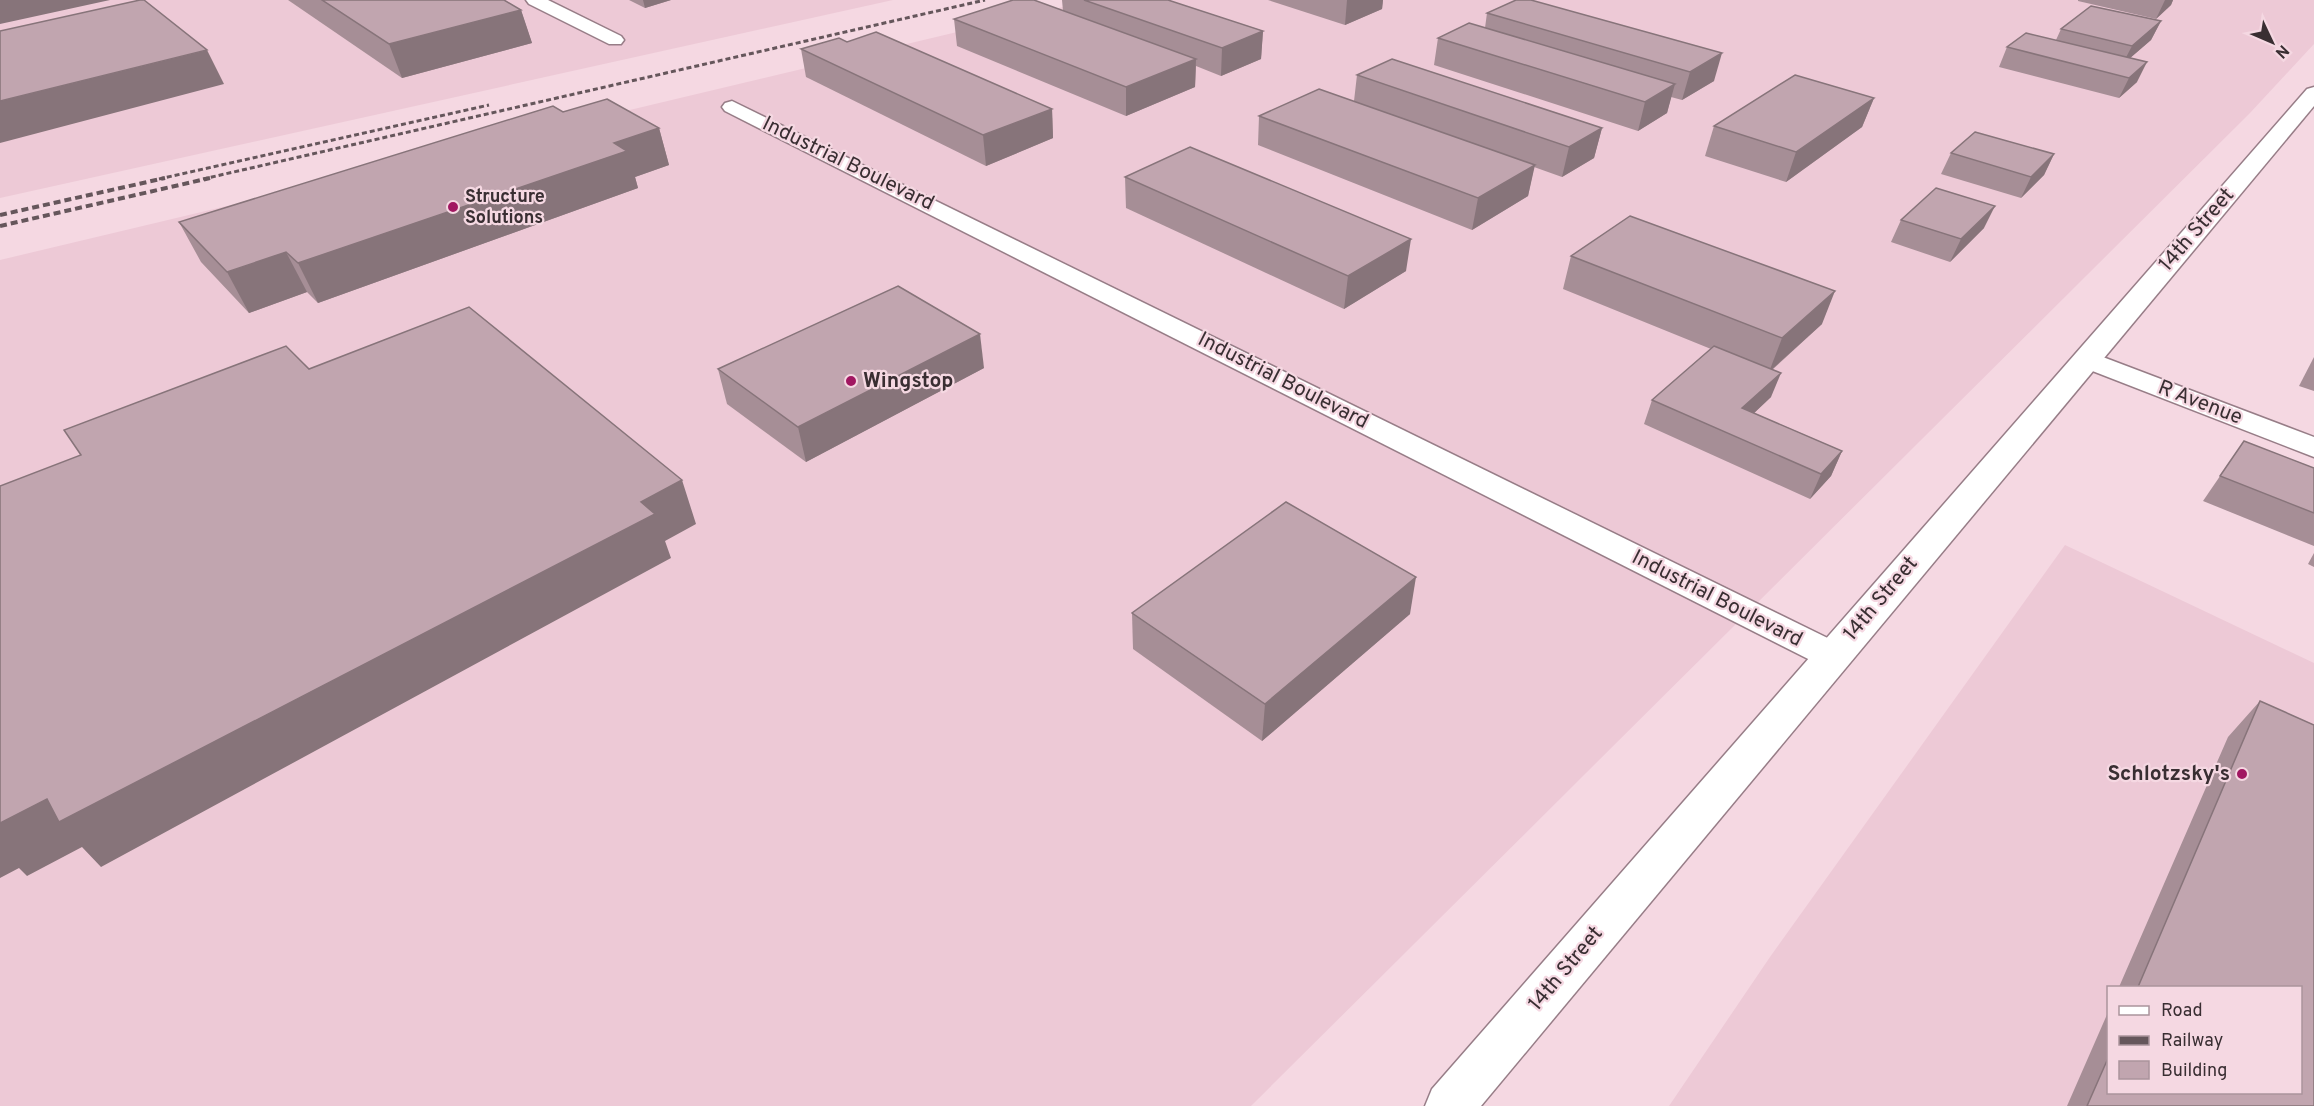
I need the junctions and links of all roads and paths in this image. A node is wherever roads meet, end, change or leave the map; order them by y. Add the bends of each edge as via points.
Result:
1 (535, 0) edge
2 (615, 40) dead end
3 (2314, 93) edge
4 (732, 107) dead end
5 (2087, 359) junction
6 (2314, 448) edge
7 (1833, 656) junction
8 (1449, 1106) edge

1 - 2 main road
3 - 5 main road, 14th Street
4 - 7 main road, Industrial Boulevard
5 - 6 main road, R Avenue
5 - 7 main road, 14th Street
7 - 8 main road, 14th Street

